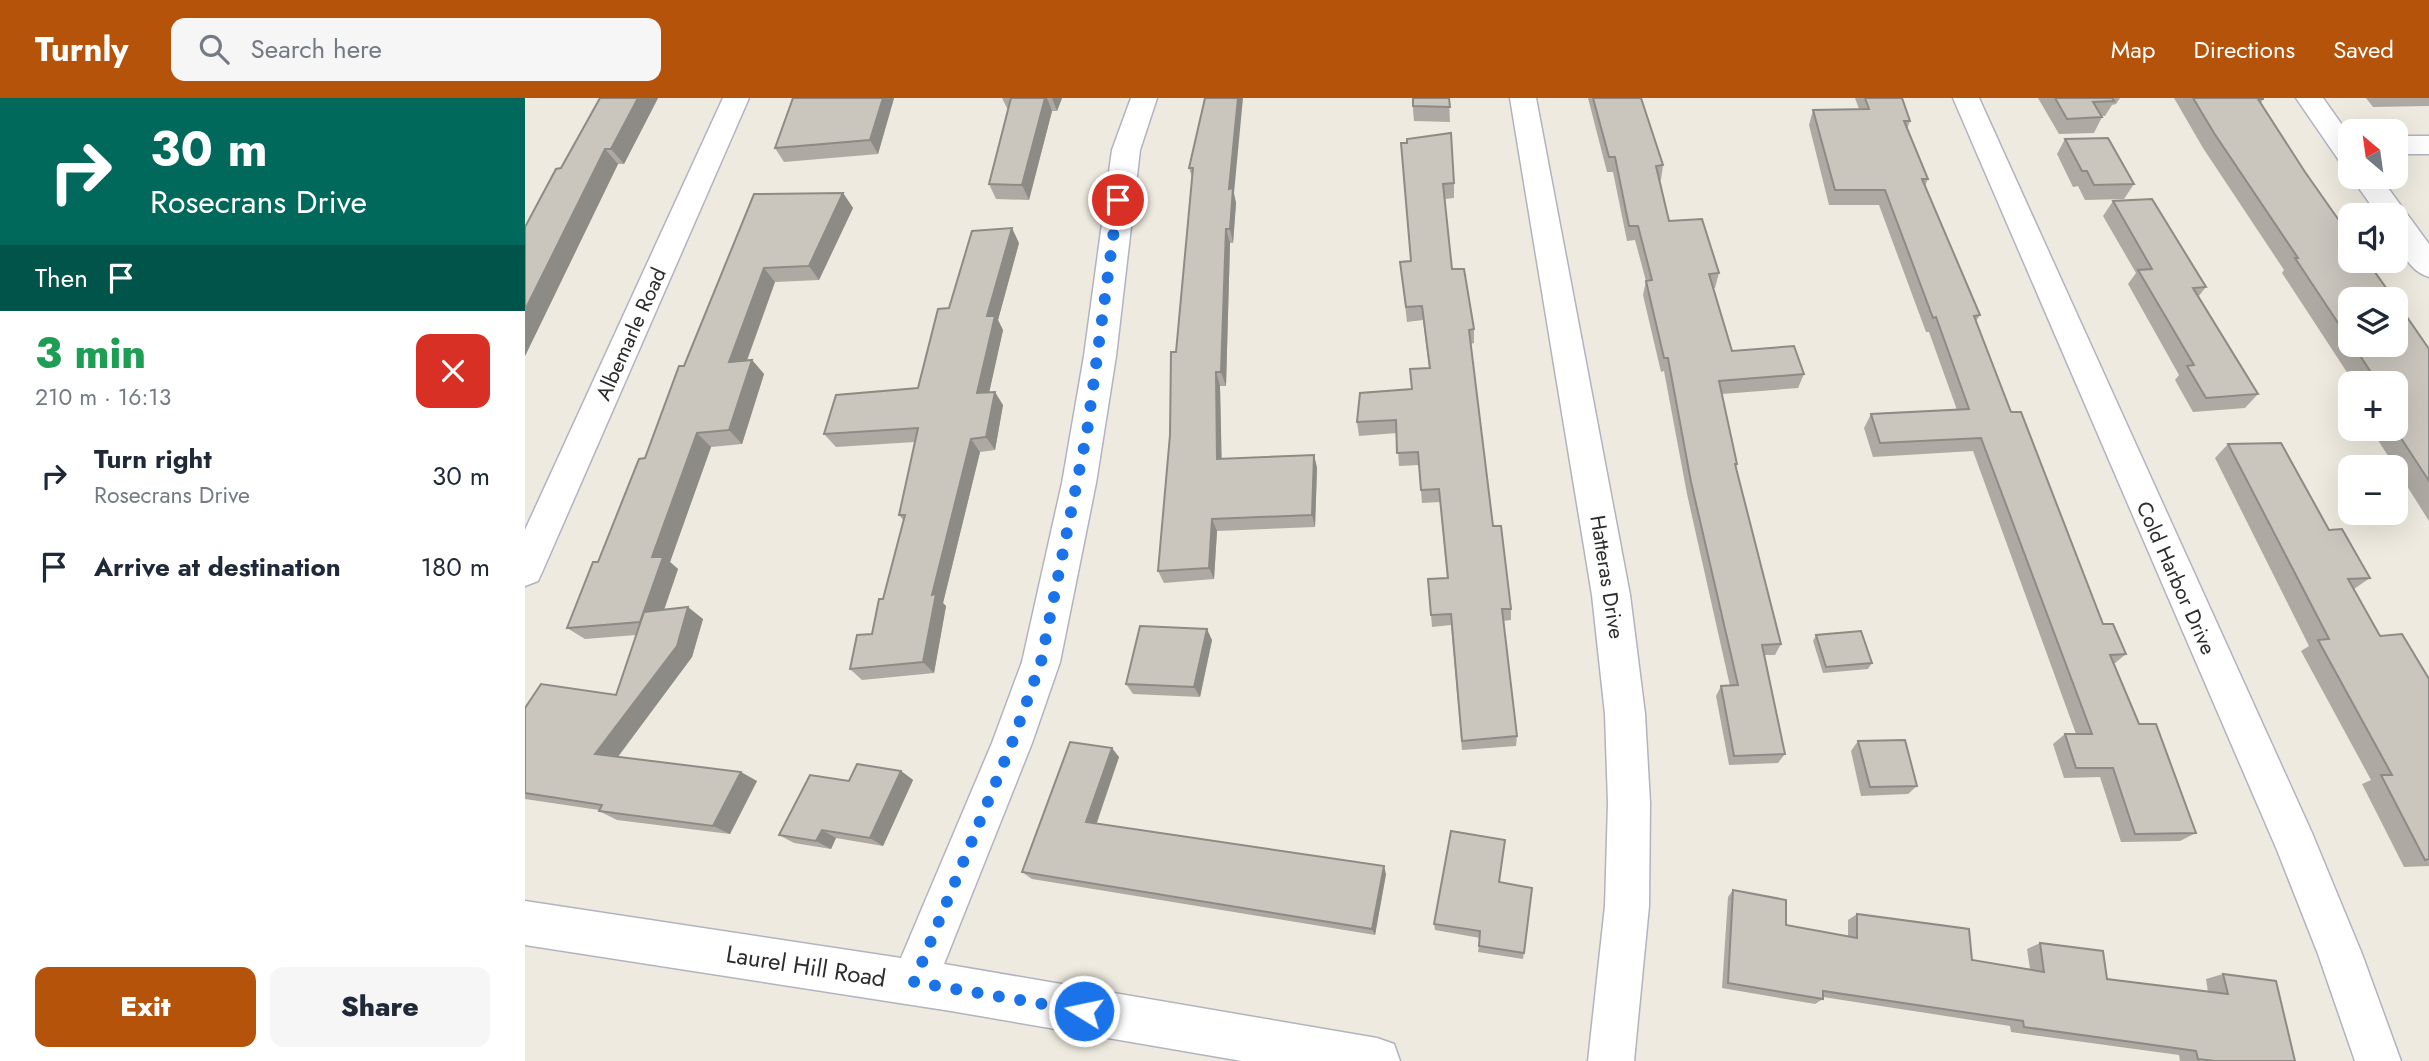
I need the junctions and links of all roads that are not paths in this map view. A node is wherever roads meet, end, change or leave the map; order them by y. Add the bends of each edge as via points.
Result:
1 (736, 98) edge
2 (1143, 98) edge
3 (1523, 98) edge
4 (1966, 98) edge
5 (2309, 98) edge
6 (2338, 137) edge
7 (2408, 145) edge
8 (2429, 145) edge
9 (2408, 237) edge
10 (2429, 266) edge
11 (525, 570) edge
12 (525, 923) edge
13 (914, 982) junction
14 (1377, 1061) edge
15 (1611, 1061) edge
16 (2378, 1061) edge

1 - 11 street, Albemarle Road
2 - 13 street via 1126,150 1087,432 1041,662
3 - 15 street, Hatteras Drive via 1611,595 1625,713 1627,906
4 - 16 street, Cold Harbor Drive via 2301,855
5 - 6 street
7 - 8 street
9 - 10 street
12 - 13 street, Laurel Hill Road
13 - 14 street, Laurel Hill Road

